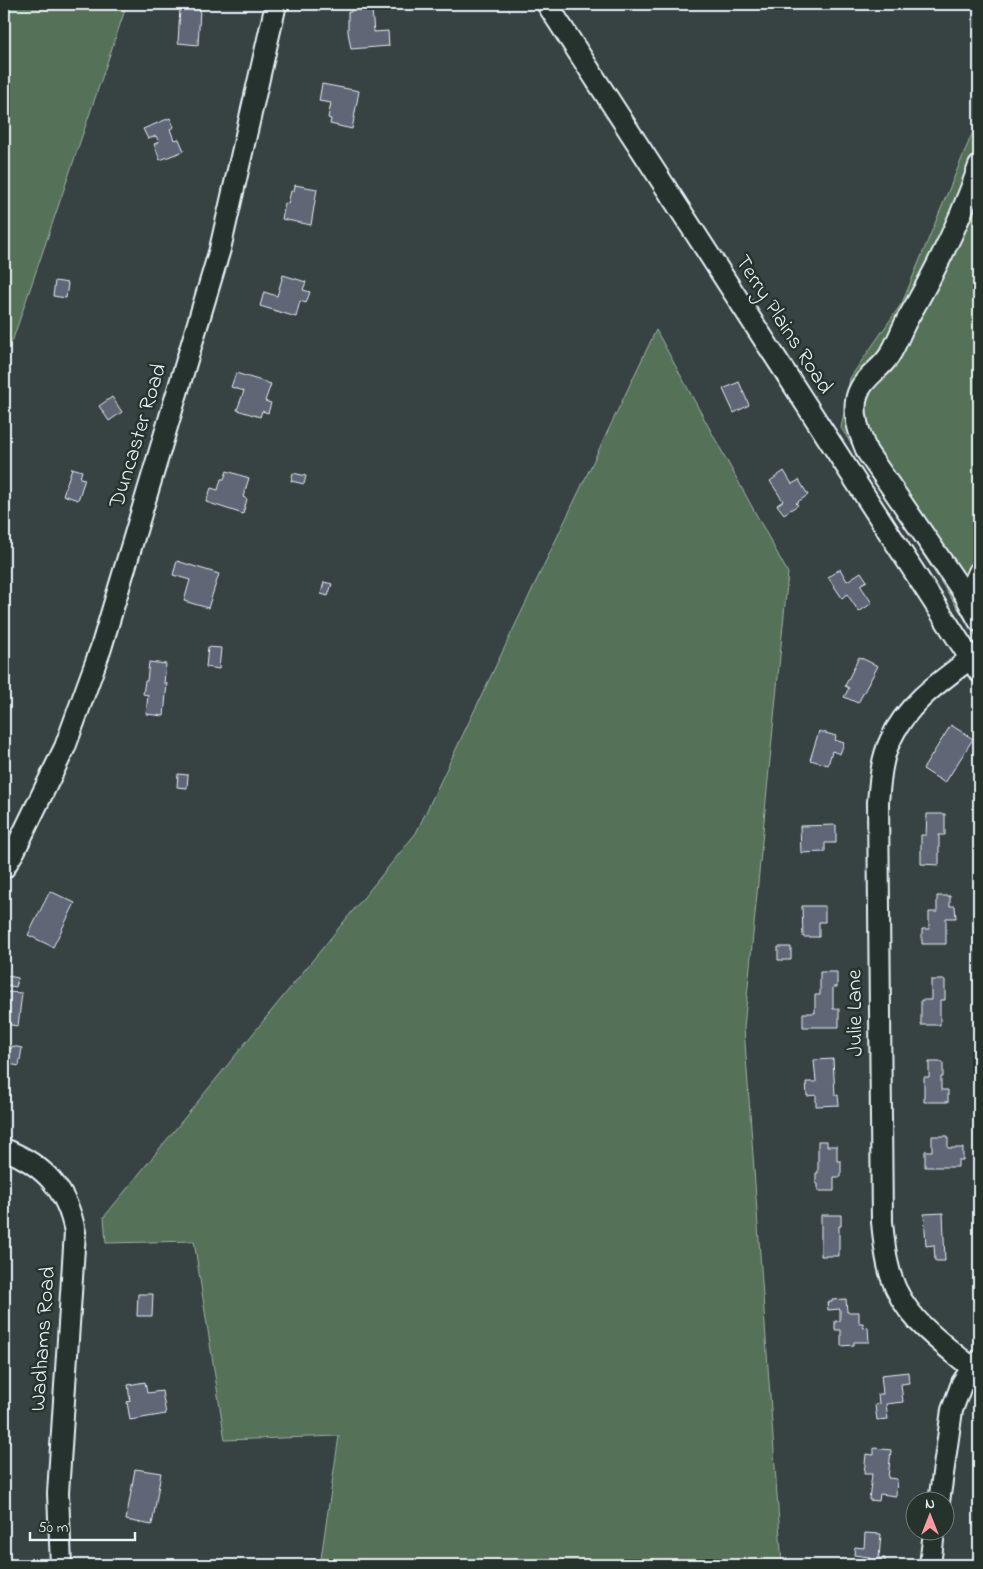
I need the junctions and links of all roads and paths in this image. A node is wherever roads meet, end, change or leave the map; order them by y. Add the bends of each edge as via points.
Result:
1 (276, 4) edge
2 (547, 4) edge
3 (979, 166) edge
4 (979, 572) edge
5 (964, 594) junction
6 (979, 621) edge
7 (974, 665) edge
8 (4, 868) edge
9 (4, 1149) edge
10 (976, 1365) edge
11 (940, 1492) edge
12 (933, 1542) edge
13 (61, 1565) edge
14 (930, 1565) edge

1 - 8 street, Duncaster Road via 220,249 101,648 65,746
2 - 7 street, Terry Plains Road
3 - 5 street via 959,219 922,296 889,356 864,381 855,405 867,452
4 - 5 street
5 - 6 street
7 - 10 street, Julie Lane via 936,683 911,707 889,742 878,802 882,1222 886,1257 891,1278 906,1307 922,1326
9 - 13 street, Wadhams Road via 34,1163 51,1178 68,1206 75,1232 58,1493
10 - 11 street via 962,1383 952,1410
12 - 14 street

